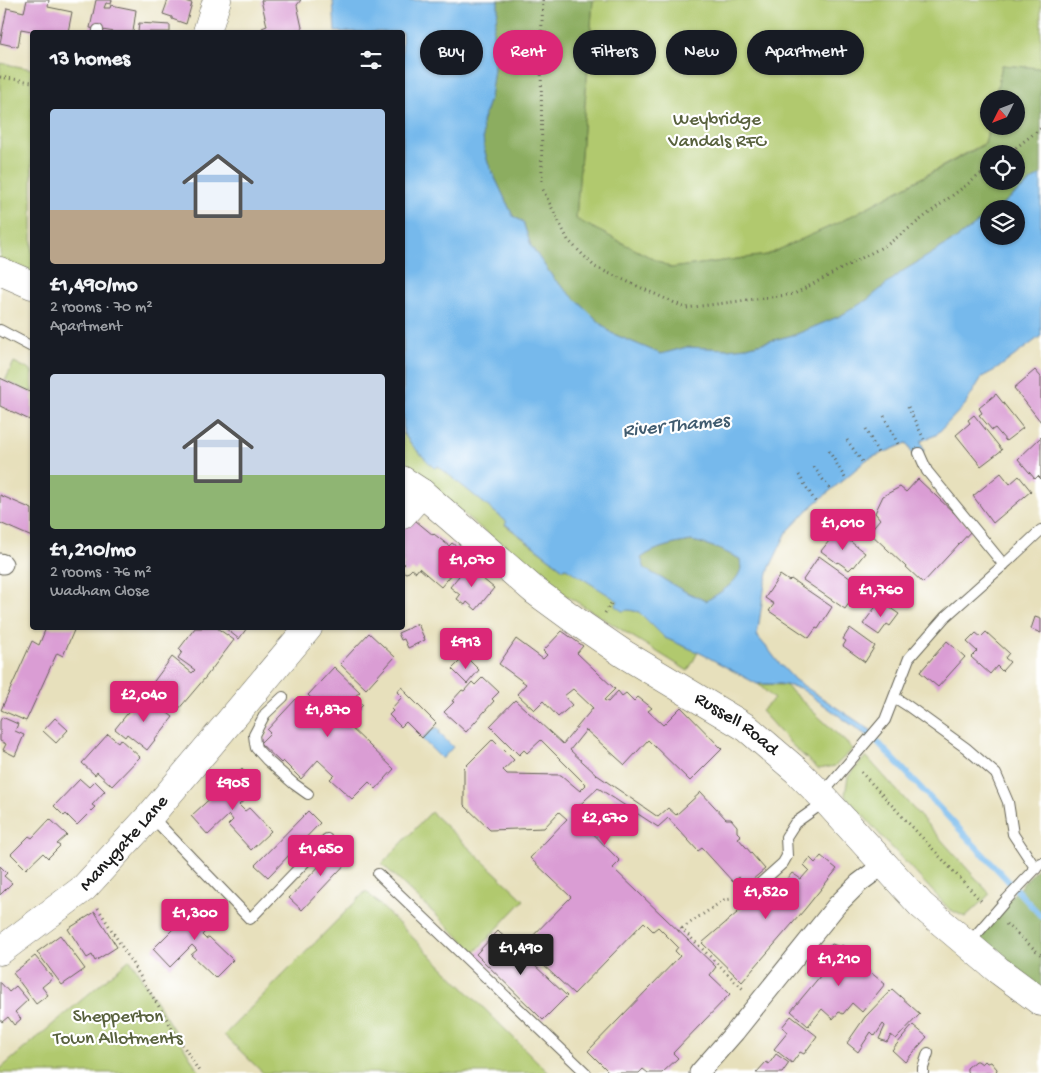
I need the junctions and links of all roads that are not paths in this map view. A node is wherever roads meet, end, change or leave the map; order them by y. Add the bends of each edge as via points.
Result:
1 (217, 0) edge
2 (208, 30) edge
3 (0, 271) edge
4 (30, 284) edge
5 (0, 330) edge
6 (30, 346) edge
7 (918, 453) dead end
8 (412, 486) edge
9 (405, 506) edge
10 (1041, 530) edge
11 (1004, 565) junction
12 (307, 630) edge
13 (283, 697) dead end
14 (894, 697) junction
15 (257, 707) junction
16 (308, 794) dead end
17 (823, 798) junction
18 (150, 816) junction
19 (328, 839) dead end
20 (884, 864) junction
21 (1038, 866) edge
22 (378, 874) dead end
23 (744, 897) road end
24 (968, 944) junction
25 (0, 951) edge
26 (1041, 1002) edge
27 (928, 1053) dead end
28 (586, 1073) edge
29 (699, 1073) edge
30 (924, 1073) edge

1 - 2 main road
3 - 4 main road
5 - 6 lane
7 - 11 lane via 927,471
8 - 9 main road
8 - 17 main road, Russell Road via 576,621 624,654 747,728
10 - 11 lane
11 - 14 lane via 945,617 909,658
12 - 15 main road, Manygate Lane
13 - 15 lane
14 - 17 lane via 885,720
14 - 21 lane via 966,748 996,774 1008,802 1013,834
15 - 16 lane via 256,748
15 - 18 main road, Manygate Lane
17 - 20 main road, Russell Road
17 - 23 lane via 816,808 795,823 786,836 787,856 783,863
18 - 19 lane via 250,919
18 - 25 main road, Manygate Lane via 84,888
20 - 24 main road, Russell Road via 921,905
20 - 29 street via 837,905
21 - 24 lane
22 - 28 lane
24 - 26 main road, Russell Road
27 - 30 lane

